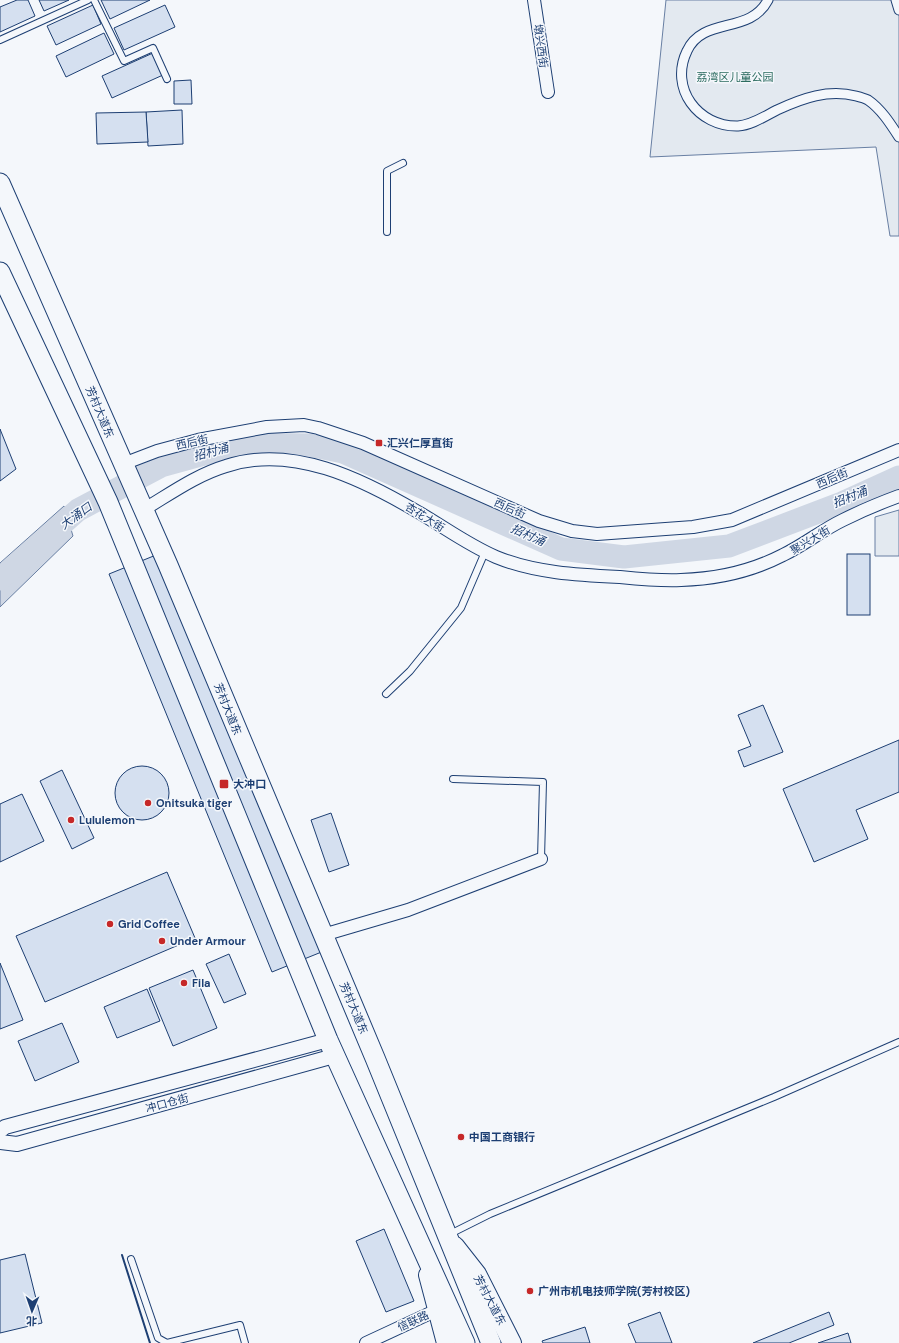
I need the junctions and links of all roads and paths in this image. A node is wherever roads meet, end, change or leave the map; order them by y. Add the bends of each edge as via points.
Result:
1 (88, 0) edge
2 (94, 0) edge
3 (534, 0) edge
4 (768, 0) edge
5 (896, 0) edge
6 (899, 10) edge
7 (0, 40) edge
8 (167, 78) dead end
9 (548, 92) dead end
10 (899, 137) edge
11 (403, 163) dead end
12 (0, 183) edge
13 (387, 232) dead end
14 (0, 272) edge
15 (899, 450) edge
16 (128, 476) junction
17 (899, 496) edge
18 (143, 510) junction
19 (485, 552) junction
20 (718, 577) joint
21 (386, 694) dead end
22 (453, 779) dead end
23 (541, 859) joint
24 (323, 935) junction
25 (899, 1042) edge
26 (331, 1048) junction
27 (0, 1131) edge
28 (0, 1142) edge
29 (449, 1237) junction
30 (423, 1250) junction
31 (131, 1259) dead end
32 (437, 1310) junction
33 (245, 1343) edge
34 (366, 1343) edge
35 (446, 1343) edge
36 (465, 1343) edge
37 (491, 1343) edge
38 (512, 1343) edge

1 - 7 lane
2 - 8 lane via 124,61 153,48
3 - 9 street, 墩兴西街
4 - 10 street via 749,19 740,24 711,29 700,34 687,50 682,79 688,100 693,107 720,124 739,126 752,123 813,95 847,94 866,99 880,111
5 - 6 street
11 - 13 lane via 387,171
12 - 16 highway, 芳村大道东
14 - 26 highway via 104,494
15 - 16 street, 西后街 via 732,520 693,528 597,534 572,531 539,521 363,443 304,425 267,427 198,440 157,451
16 - 18 highway, 芳村大道东
17 - 20 street, 聚兴大街 via 843,520 784,555
18 - 19 street, 杏花大街 via 203,475 227,465 259,460 291,461 354,478 389,495
18 - 24 highway, 芳村大道东
19 - 20 street, 杏花大街 via 511,563 532,568 583,575 679,580
19 - 21 lane via 461,608 410,671
22 - 23 lane via 543,782
23 - 24 street via 408,910
24 - 29 highway, 芳村大道东
25 - 29 lane via 774,1097 490,1214
26 - 27 street, 冲口仓街 via 4,1127
26 - 28 street, 冲口仓街 via 17,1144
26 - 30 highway
29 - 37 highway, 芳村大道东
29 - 38 main road, 芳村大道东 via 477,1274
30 - 32 main road
30 - 36 highway
31 - 33 lane via 158,1338 167,1343 240,1325
32 - 34 street, 信联路
32 - 35 main road

